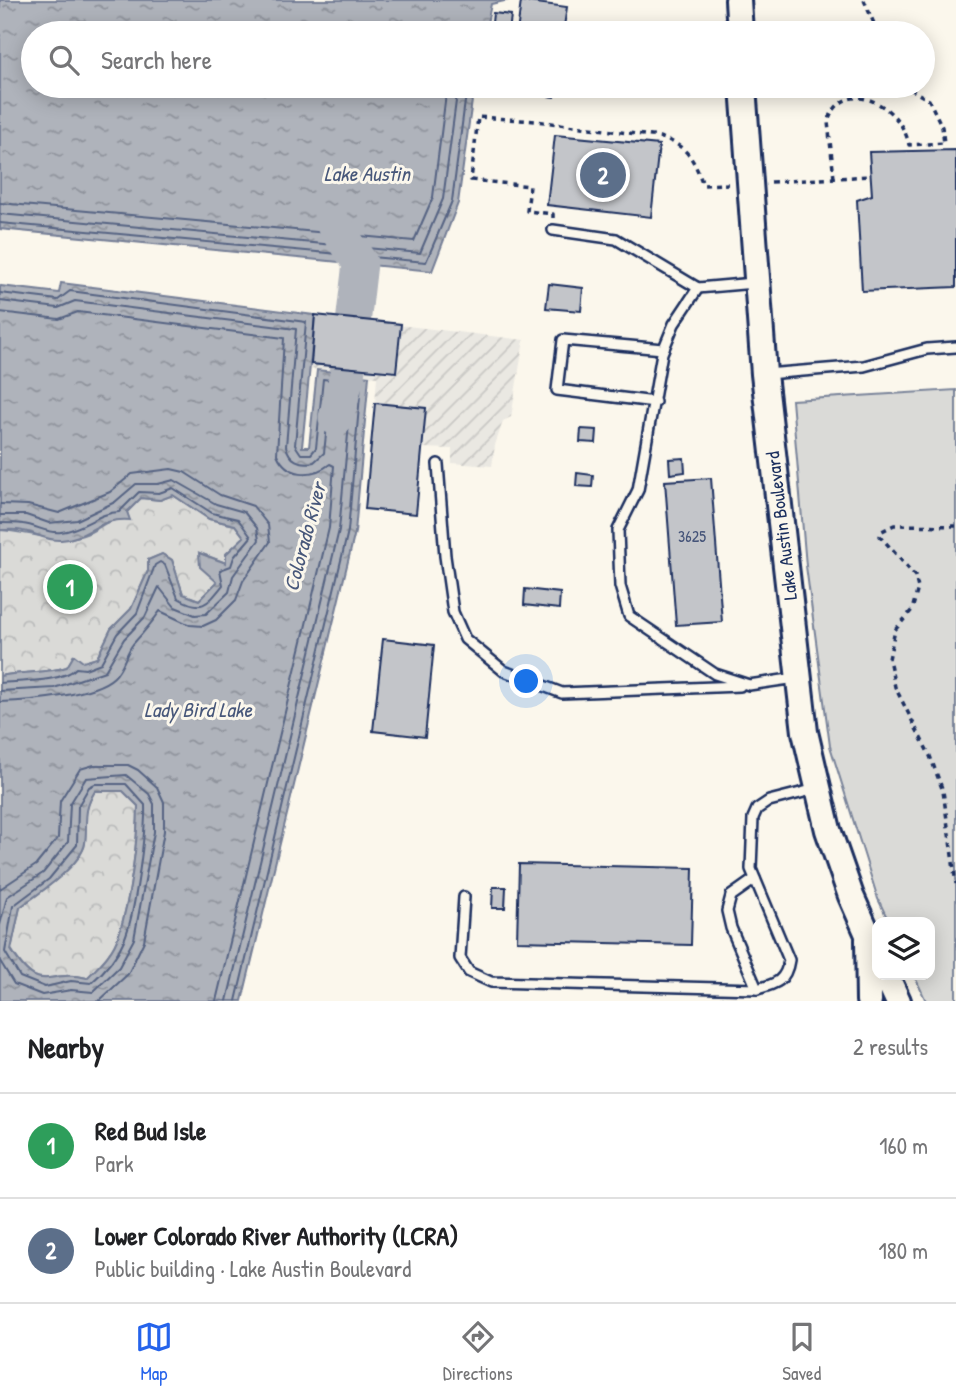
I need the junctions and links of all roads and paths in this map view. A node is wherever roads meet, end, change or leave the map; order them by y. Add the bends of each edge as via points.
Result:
1 (738, 0) edge
2 (864, 0) edge
3 (739, 21) edge
4 (873, 21) edge
5 (744, 98) edge
6 (860, 98) edge
7 (860, 98) edge
8 (926, 98) edge
9 (870, 176) dead end
10 (834, 178) junction
11 (769, 182) dead end
12 (728, 184) dead end
13 (553, 230) joint
14 (756, 283) junction
15 (698, 288) junction
16 (956, 347) edge
17 (663, 349) junction
18 (764, 374) junction
19 (655, 402) junction
20 (438, 464) dead end
21 (956, 526) edge
22 (799, 677) junction
23 (749, 685) junction
24 (818, 788) junction
25 (755, 879) junction
26 (956, 884) edge
27 (464, 898) dead end
28 (867, 932) junction
29 (872, 944) edge
30 (888, 980) edge
31 (757, 989) junction
32 (869, 1001) edge
33 (898, 1001) edge

1 - 3 street
2 - 4 path
5 - 14 street, Lake Austin Boulevard
6 - 10 path via 846,102 828,122
7 - 8 path via 882,104 906,129 909,145 944,143 942,127
9 - 10 path
10 - 11 path
12 - 13 path via 703,185 694,159 678,142 478,117 471,180 530,186 527,211 553,214
13 - 15 lane via 615,239
14 - 15 lane
14 - 18 street, Lake Austin Boulevard
15 - 17 lane
16 - 18 lane via 927,349 864,366
17 - 19 lane
17 - 19 lane via 563,340 557,390
18 - 22 street, Lake Austin Boulevard
19 - 23 lane via 638,490 618,530 620,586 629,616 715,674
20 - 23 lane via 453,612 465,639 504,671 562,693
21 - 26 path via 894,525 880,536 915,576 918,589 912,610 895,630 889,659 895,687 943,791
22 - 23 lane
22 - 24 street, Lake Austin Boulevard
24 - 25 lane via 769,801 757,809 751,849
24 - 28 street, Lake Austin Boulevard via 828,830
25 - 31 lane via 731,896 727,911
25 - 31 lane via 789,960 787,972 777,984
27 - 31 lane via 460,958 469,972 491,982
28 - 29 street, Lake Austin Boulevard
28 - 32 street
30 - 33 street

